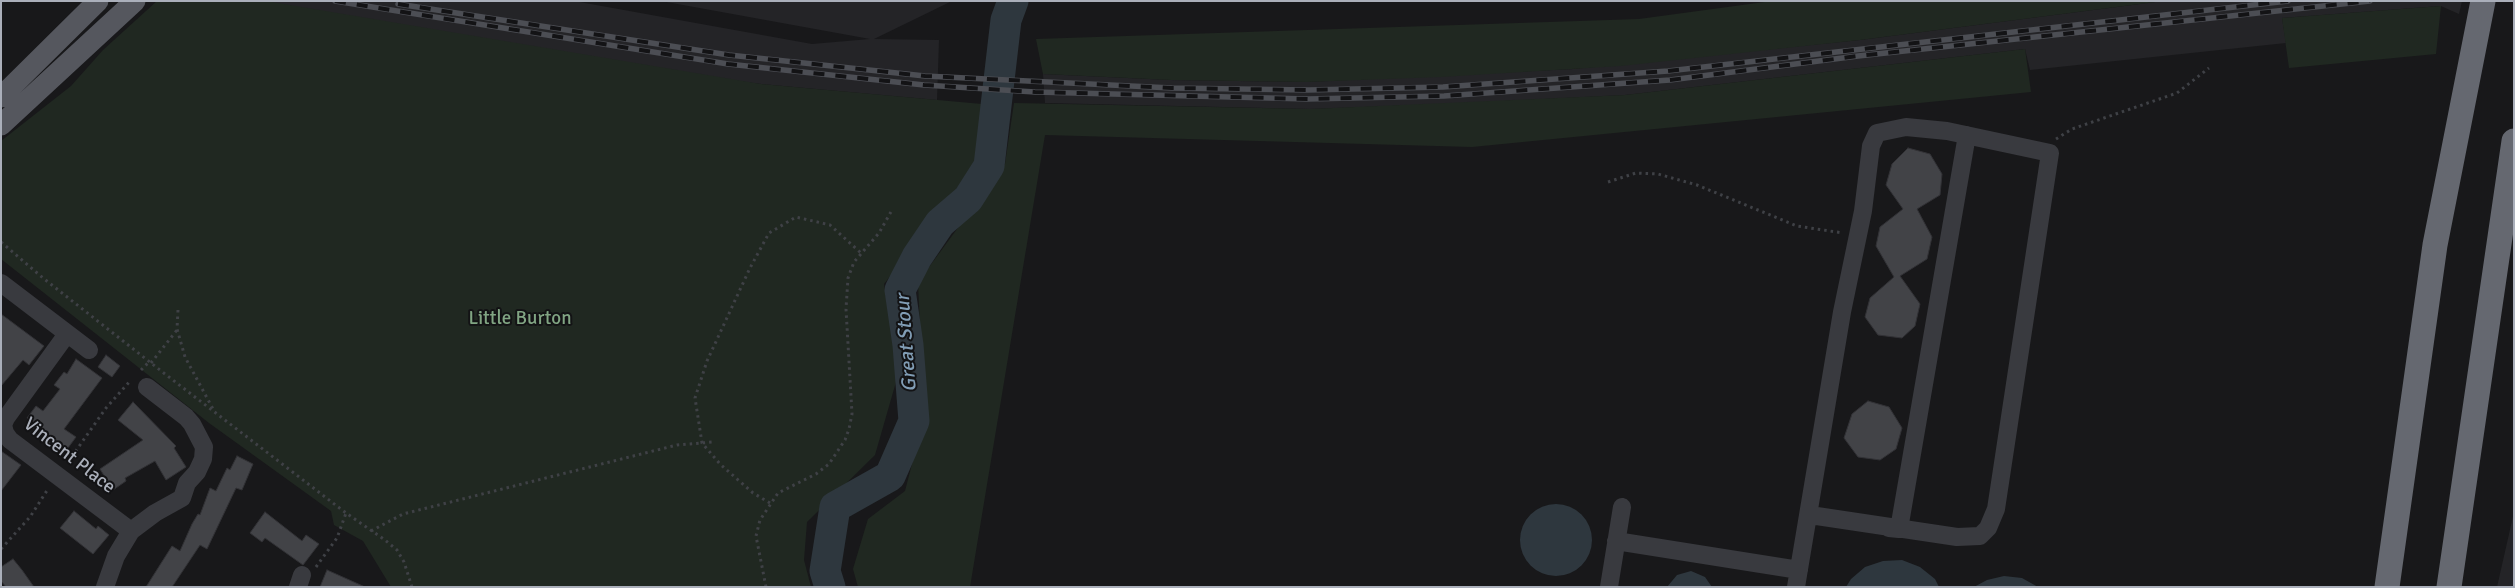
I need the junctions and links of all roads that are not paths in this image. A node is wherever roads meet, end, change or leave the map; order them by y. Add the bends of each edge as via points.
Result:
1 (98, 1) edge
2 (135, 1) edge
3 (2483, 1) edge
4 (1, 96) edge
5 (1, 125) edge
6 (1966, 135) junction
7 (2514, 141) edge
8 (7, 287) edge
9 (67, 334) junction
10 (88, 350) dead end
11 (147, 387) dead end
12 (1622, 507) dead end
13 (1810, 515) junction
14 (1899, 529) junction
15 (131, 531) junction
16 (1616, 541) junction
17 (1797, 578) edge
18 (105, 587) edge
19 (1609, 587) edge
20 (2387, 587) edge
21 (2449, 587) edge

1 - 4 main road
2 - 5 main road
3 - 20 highway via 2435,245
6 - 13 street via 1906,127 1878,133 1871,146
6 - 14 street
6 - 14 street via 2050,153 1996,509 1988,528 1980,536 1957,537
7 - 21 highway
8 - 9 street
9 - 10 street
9 - 15 street, Vincent Place via 3,425 10,440
11 - 15 street via 186,416 202,442 203,459 184,489 182,498
12 - 16 street
13 - 14 street
13 - 17 street
15 - 18 street via 116,556
16 - 17 street
16 - 19 street

